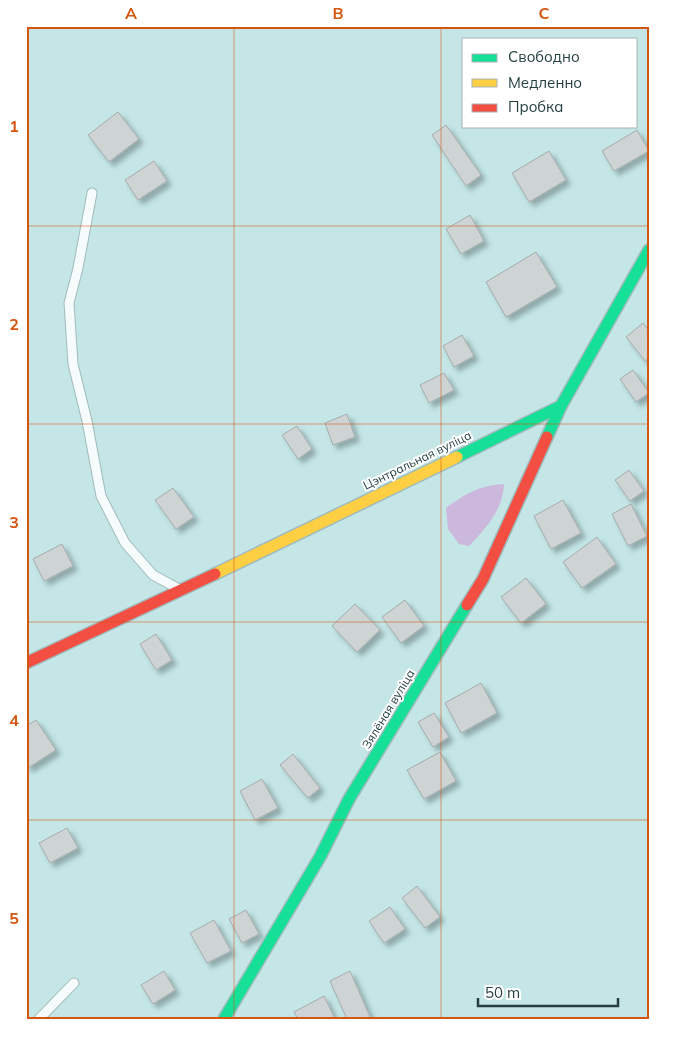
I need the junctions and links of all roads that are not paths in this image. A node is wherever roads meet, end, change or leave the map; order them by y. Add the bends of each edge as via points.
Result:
1 (92, 194) dead end
2 (649, 250) edge
3 (561, 406) junction
4 (182, 590) junction
5 (26, 663) edge
6 (74, 983) dead end
7 (39, 1019) edge
8 (224, 1019) edge

1 - 4 lane via 69,303 73,364 101,496 125,543 153,575
2 - 3 street
3 - 4 street, Цэнтральная вуліца
3 - 8 street, Зялёная вуліца via 483,579 349,800 320,857
4 - 5 street, Цэнтральная вуліца
6 - 7 lane

